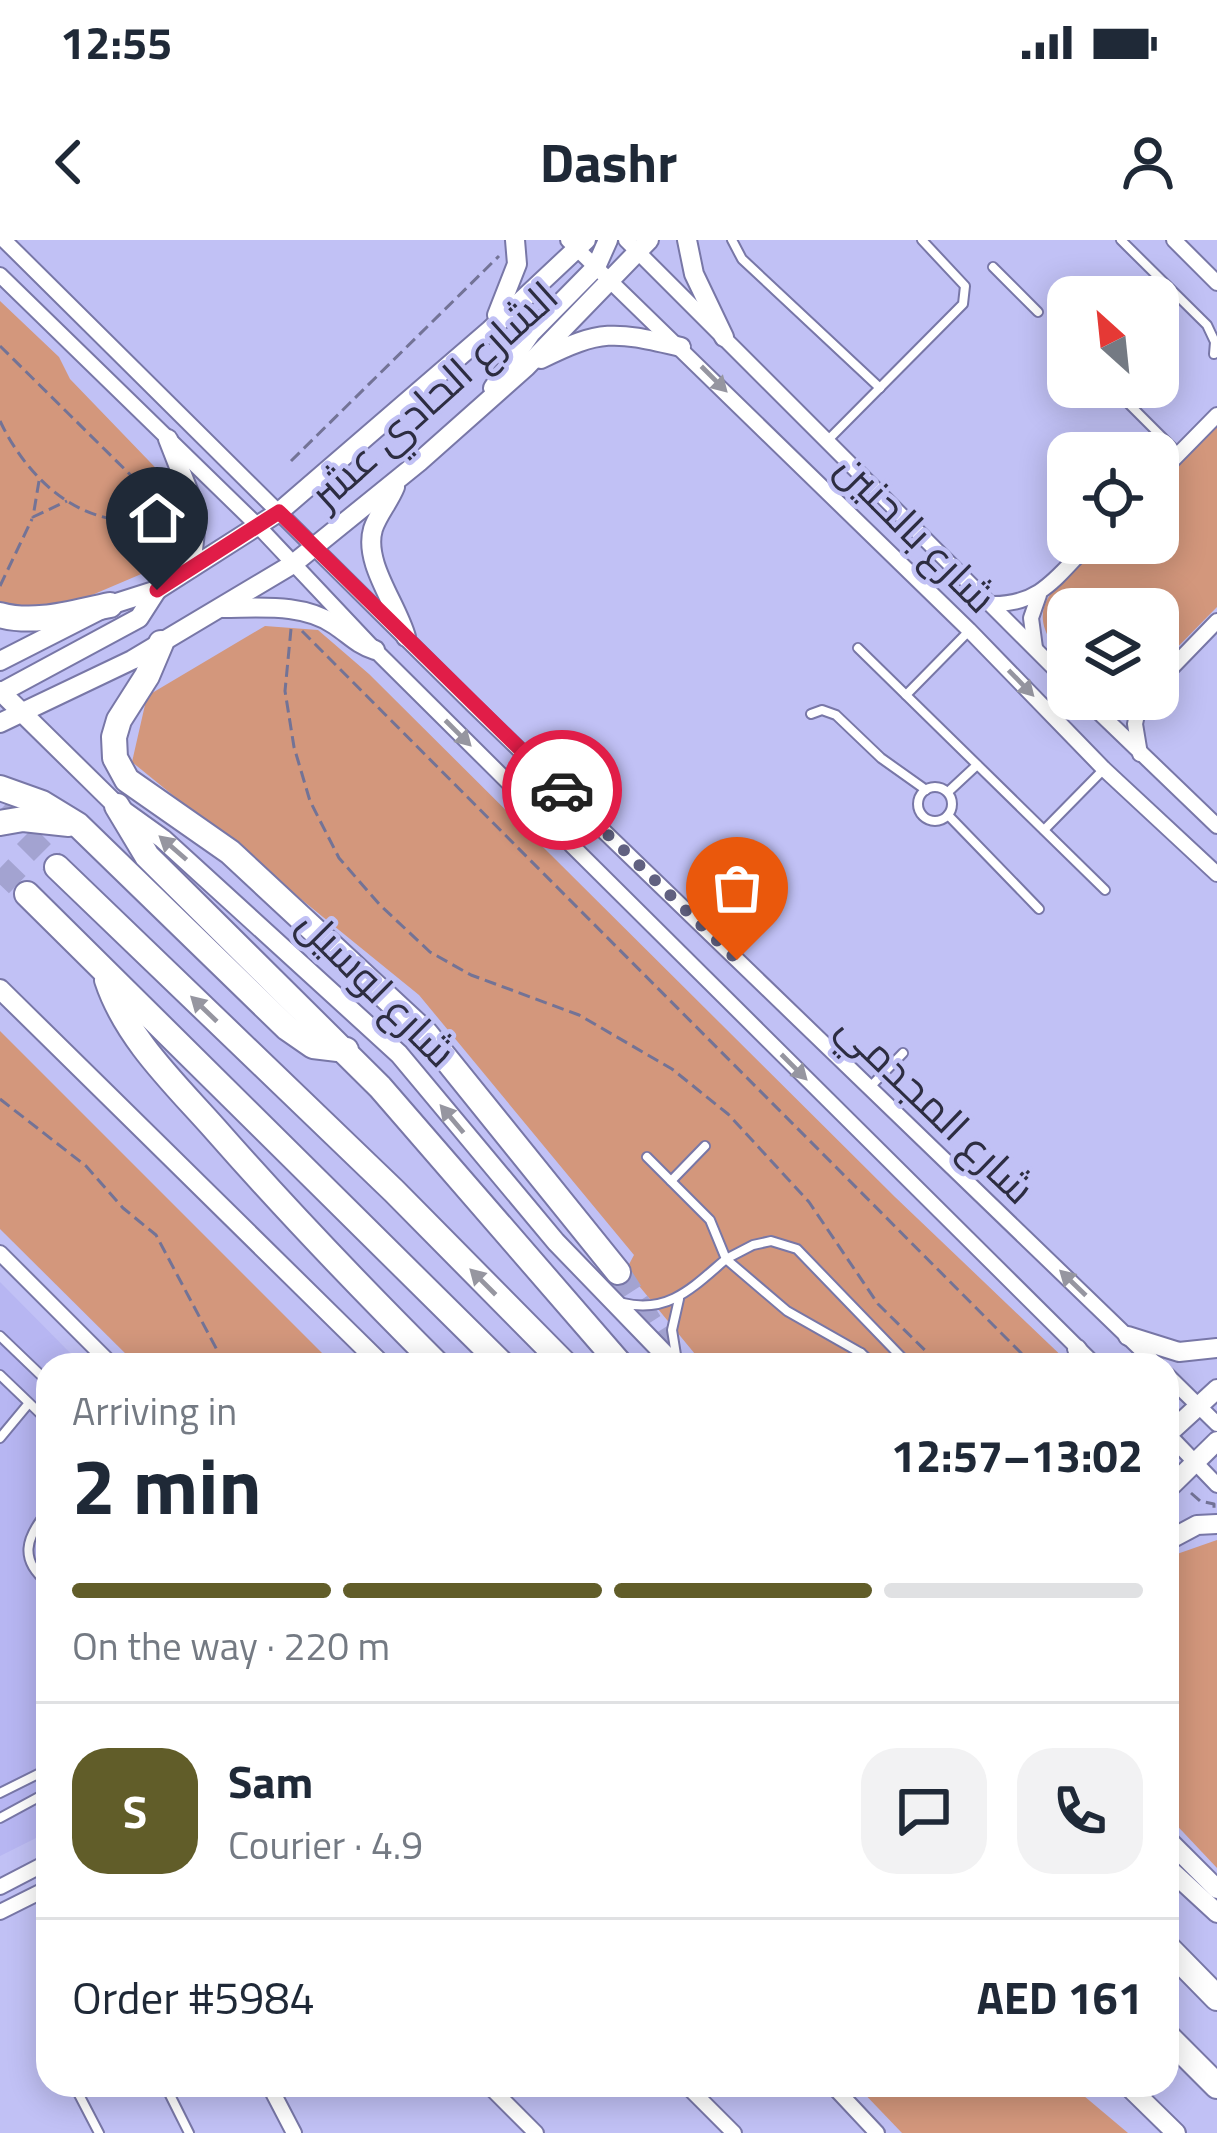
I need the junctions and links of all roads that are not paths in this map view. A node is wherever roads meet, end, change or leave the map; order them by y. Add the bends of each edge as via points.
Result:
1 (4, 240) edge
2 (515, 240) edge
3 (687, 240) edge
4 (732, 240) edge
5 (922, 240) edge
6 (1121, 240) edge
7 (1174, 240) edge
8 (638, 244) edge
9 (597, 250) edge
10 (992, 267) dead end
11 (0, 275) edge
12 (1217, 283) edge
13 (1038, 312) dead end
14 (490, 330) junction
15 (724, 337) junction
16 (682, 347) junction
17 (1214, 354) dead end
18 (526, 367) junction
19 (880, 388) junction
20 (486, 403) junction
21 (1133, 408) edge
22 (1217, 415) edge
23 (1157, 432) edge
24 (168, 439) junction
25 (827, 441) junction
26 (1179, 454) edge
27 (399, 478) junction
28 (279, 512) junction
29 (259, 527) junction
30 (315, 548) junction
31 (293, 564) junction
32 (1069, 564) edge
33 (191, 568) junction
34 (157, 590) junction
35 (1039, 595) junction
36 (991, 604) junction
37 (110, 605) junction
38 (218, 608) junction
39 (0, 615) edge
40 (1217, 621) edge
41 (969, 630) junction
42 (406, 637) junction
43 (161, 643) junction
44 (858, 648) dead end
45 (1035, 649) junction
46 (375, 650) junction
47 (1179, 660) edge
48 (0, 661) edge
49 (1047, 661) edge
50 (0, 692) edge
51 (906, 695) junction
52 (22, 713) junction
53 (811, 714) dead end
54 (1106, 720) edge
55 (1136, 720) edge
56 (0, 721) edge
57 (1140, 754) junction
58 (977, 765) junction
59 (1104, 769) junction
60 (0, 788) edge
61 (926, 790) junction
62 (948, 792) junction
63 (116, 806) junction
64 (948, 815) junction
65 (0, 823) edge
66 (78, 825) junction
67 (1217, 826) edge
68 (1044, 830) junction
69 (57, 867) tunnel mouth
70 (1217, 874) edge
71 (1105, 890) dead end
72 (27, 894) tunnel mouth
73 (1039, 910) dead end
74 (105, 972) junction
75 (0, 989) edge
76 (346, 1050) junction
77 (903, 1053) dead end
78 (869, 1087) junction
79 (705, 1146) dead end
80 (647, 1157) dead end
81 (671, 1181) junction
82 (0, 1253) edge
83 (726, 1259) junction
84 (618, 1272) tunnel mouth
85 (680, 1298) junction
86 (614, 1300) junction
87 (0, 1336) edge
88 (1128, 1336) junction
89 (1217, 1348) edge
90 (100, 1353) edge
91 (370, 1353) edge
92 (426, 1353) edge
93 (491, 1353) edge
94 (554, 1353) edge
95 (611, 1353) edge
96 (665, 1353) edge
97 (675, 1353) edge
98 (861, 1353) edge
99 (897, 1353) edge
100 (1079, 1353) edge
101 (1145, 1353) edge
102 (36, 1370) edge
103 (0, 1375) edge
104 (1179, 1387) edge
105 (1217, 1389) edge
106 (29, 1403) junction
107 (1200, 1407) junction
108 (36, 1409) edge
109 (1179, 1424) edge
110 (1217, 1424) edge
111 (0, 1438) edge
112 (1217, 1441) edge
113 (1179, 1446) edge
114 (1195, 1462) junction
115 (1179, 1478) edge
116 (1217, 1485) edge
117 (1216, 1524) edge
118 (36, 1528) edge
119 (1179, 1534) edge
120 (36, 1571) edge
121 (36, 1775) edge
122 (0, 1793) edge
123 (36, 1799) edge
124 (10, 1813) junction
125 (0, 1818) edge
126 (1179, 1851) edge
127 (36, 1873) edge
128 (1179, 1878) edge
129 (0, 1887) edge
130 (1217, 1889) edge
131 (36, 1894) edge
132 (0, 1912) edge
133 (1217, 1913) edge
134 (1179, 1959) edge
135 (1217, 1998) edge
136 (1179, 2048) edge
137 (1217, 2086) edge
138 (80, 2097) edge
139 (171, 2097) edge
140 (275, 2097) edge
141 (500, 2097) edge
142 (698, 2097) edge
143 (843, 2097) edge
144 (1138, 2097) edge
145 (99, 2133) edge
146 (189, 2133) edge
147 (294, 2133) edge
148 (536, 2133) edge
149 (734, 2133) edge
150 (877, 2133) edge
151 (1176, 2133) edge

1 - 28 street, شارع المجدمي
2 - 14 street via 517,264
3 - 15 street
4 - 19 lane via 742,259
5 - 19 lane via 966,296
6 - 17 lane via 1207,325
7 - 12 street
8 - 9 street, الشارع الحادي عشر
8 - 15 street, شارع بالحنين
9 - 14 street, الشارع الحادي عشر
9 - 16 street, شارع بالحنين
9 - 18 street, الشارع الحادي عشر
9 - 20 street
10 - 13 lane
11 - 24 street, شارع المجدمي
14 - 28 street, الشارع الحادي عشر
15 - 25 street, شارع بالحنين
16 - 18 street via 606,333
16 -> 41 street, شارع بالحنين
18 - 20 street, الشارع الحادي عشر
19 - 25 lane
20 - 27 street, الشارع الحادي عشر
21 - 23 lane
22 - 26 street
24 - 29 street, شارع المجدمي
24 - 33 street via 197,513
25 - 36 street, شارع بالحنين
27 - 30 street, الشارع الحادي عشر
27 - 42 street via 371,541
28 - 29 street, الشارع الحادي عشر
28 - 30 street, شارع المجدمي
29 - 31 street, شارع المجدمي
29 - 33 street, الشارع الحادي عشر
30 - 31 street, الشارع الحادي عشر
30 - 42 street, شارع المجدمي
31 - 38 street, الشارع الحادي عشر
31 - 46 street, شارع المجدمي
32 - 35 street
33 - 34 street, الشارع الحادي عشر
34 - 37 street, الشارع الحادي عشر
34 - 50 street via 139,618
35 - 36 street
35 - 45 street via 1031,618
36 - 45 street, شارع بالحنين
37 - 39 highway via 46,618
37 - 48 street, الشارع الحادي عشر
38 - 43 street, الشارع الحادي عشر
38 - 46 street via 293,609
40 - 47 street
41 - 51 lane
41 -> 59 street, شارع بالحنين
42 - 78 street, شارع المجدمي
43 - 52 street, الشارع الحادي عشر
43 - 84 highway via 118,720 115,758 127,780 230,852 426,1034
44 - 51 lane
45 - 49 street, شارع بالحنين
46 -> 100 street, شارع المجدمي
50 - 52 street, شارع لوسيل
51 - 58 lane
52 - 56 street, الشارع الحادي عشر
52 - 63 street, شارع لوسيل
53 - 61 lane via 836,715
54 - 57 street
55 - 57 street
57 - 67 street
58 - 62 lane
58 - 68 lane
59 - 68 lane
59 - 70 street, شارع بالحنين
60 - 66 highway
61 - 62 lane
61 - 64 lane via 918,803 924,818
62 - 64 lane
63 - 76 highway via 146,856
86 -> 63 street, شارع لوسيل via 398,1054 163,839
64 - 73 lane
65 - 66 highway
66 - 76 highway via 287,1028 313,1046
68 - 71 lane
94 -> 69 highway
72 - 74 highway
74 - 92 highway via 116,1008 158,1064 320,1248
74 - 93 highway
75 - 91 street
76 - 95 highway
77 - 78 lane
88 -> 78 street, شارع المجدمي
79 - 81 lane
80 - 81 lane
81 - 83 lane via 710,1220
82 - 90 street
83 - 85 lane
83 - 98 lane via 787,1312
83 - 99 lane via 771,1241 797,1249
85 - 86 lane via 647,1307
85 - 97 lane via 671,1330
86 - 96 street, شارع لوسيل
87 - 102 lane
88 - 89 street via 1179,1352
88 - 101 street, شارع المجدمي
103 - 106 lane
104 - 107 street
105 - 107 street
106 - 108 lane
106 - 111 lane
107 - 109 street
107 - 110 street
112 - 114 street
113 - 114 street
114 - 115 street
114 - 116 street
117 - 119 street
118 - 120 lane via 26,1553
121 - 122 lane
122 - 124 lane
123 - 124 lane
124 - 125 lane
126 - 130 street
127 - 129 street
128 - 133 street
131 - 132 street
134 - 135 highway
136 - 137 highway
138 - 145 lane
139 - 146 lane
140 - 147 street
141 - 148 street
142 - 149 street
143 - 150 street
144 - 151 street

